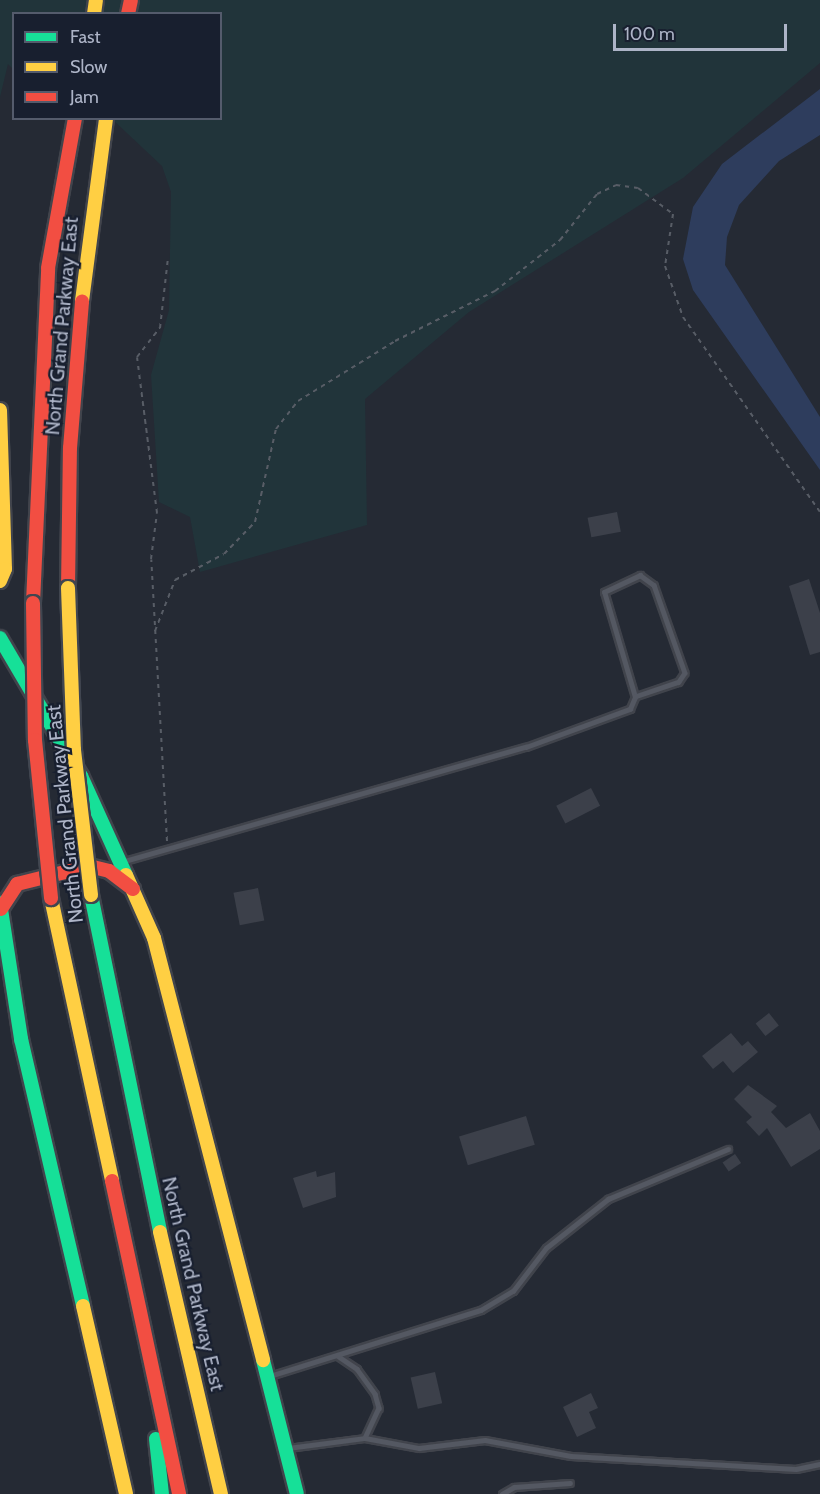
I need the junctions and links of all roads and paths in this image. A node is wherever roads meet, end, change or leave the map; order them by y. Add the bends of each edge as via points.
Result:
1 (75, 120) edge
2 (106, 120) edge
3 (168, 258) dead end
4 (0, 410) edge
5 (820, 512) edge
6 (0, 581) edge
7 (154, 631) junction
8 (0, 638) edge
9 (0, 654) edge
10 (29, 682) junction
11 (635, 697) junction
12 (167, 849) junction
13 (121, 862) junction
14 (135, 890) junction
15 (0, 903) edge
16 (1, 909) edge
17 (728, 1149) dead end
18 (338, 1356) junction
19 (148, 1362) junction
20 (267, 1377) junction
21 (365, 1438) junction
22 (285, 1448) junction
23 (820, 1464) edge
24 (570, 1483) dead end
25 (126, 1494) edge
26 (162, 1494) edge
27 (179, 1494) edge
28 (221, 1494) edge
29 (297, 1494) edge
30 (502, 1494) edge

1 - 19 main road, North Grand Parkway East, bridge via 48,268 33,603 35,740 51,898
2 - 28 main road, North Grand Parkway East, bridge via 85,260 70,448 68,588 74,750 91,895 125,1081
3 - 7 path via 160,328 137,357 157,513 151,559
4 - 6 main road via 5,569
5 - 7 path via 683,317 665,266 673,214 638,188 616,185 597,194 560,240 495,291 395,340 298,400 276,429 255,522 224,554 175,580
7 - 12 path
8 - 10 main road
9 - 10 main road
10 - 13 main road
11 - 11 lane via 604,592 640,576 654,585 685,673 679,682
11 - 12 lane via 630,709 526,747
12 - 13 lane
13 - 14 main road
14 - 16 main road via 109,871 89,866 18,884
14 - 20 main road via 154,938
15 - 16 main road
16 - 25 main road via 21,1039
17 - 18 lane via 608,1199 546,1248 513,1291 482,1310
18 - 20 lane
18 - 21 lane via 357,1369 375,1394 379,1408
19 - 26 main road
19 - 27 main road, North Grand Parkway East
20 - 22 main road
21 - 22 lane
21 - 23 lane via 419,1448 485,1440 571,1456 796,1469
22 - 29 main road
24 - 30 lane via 514,1487

